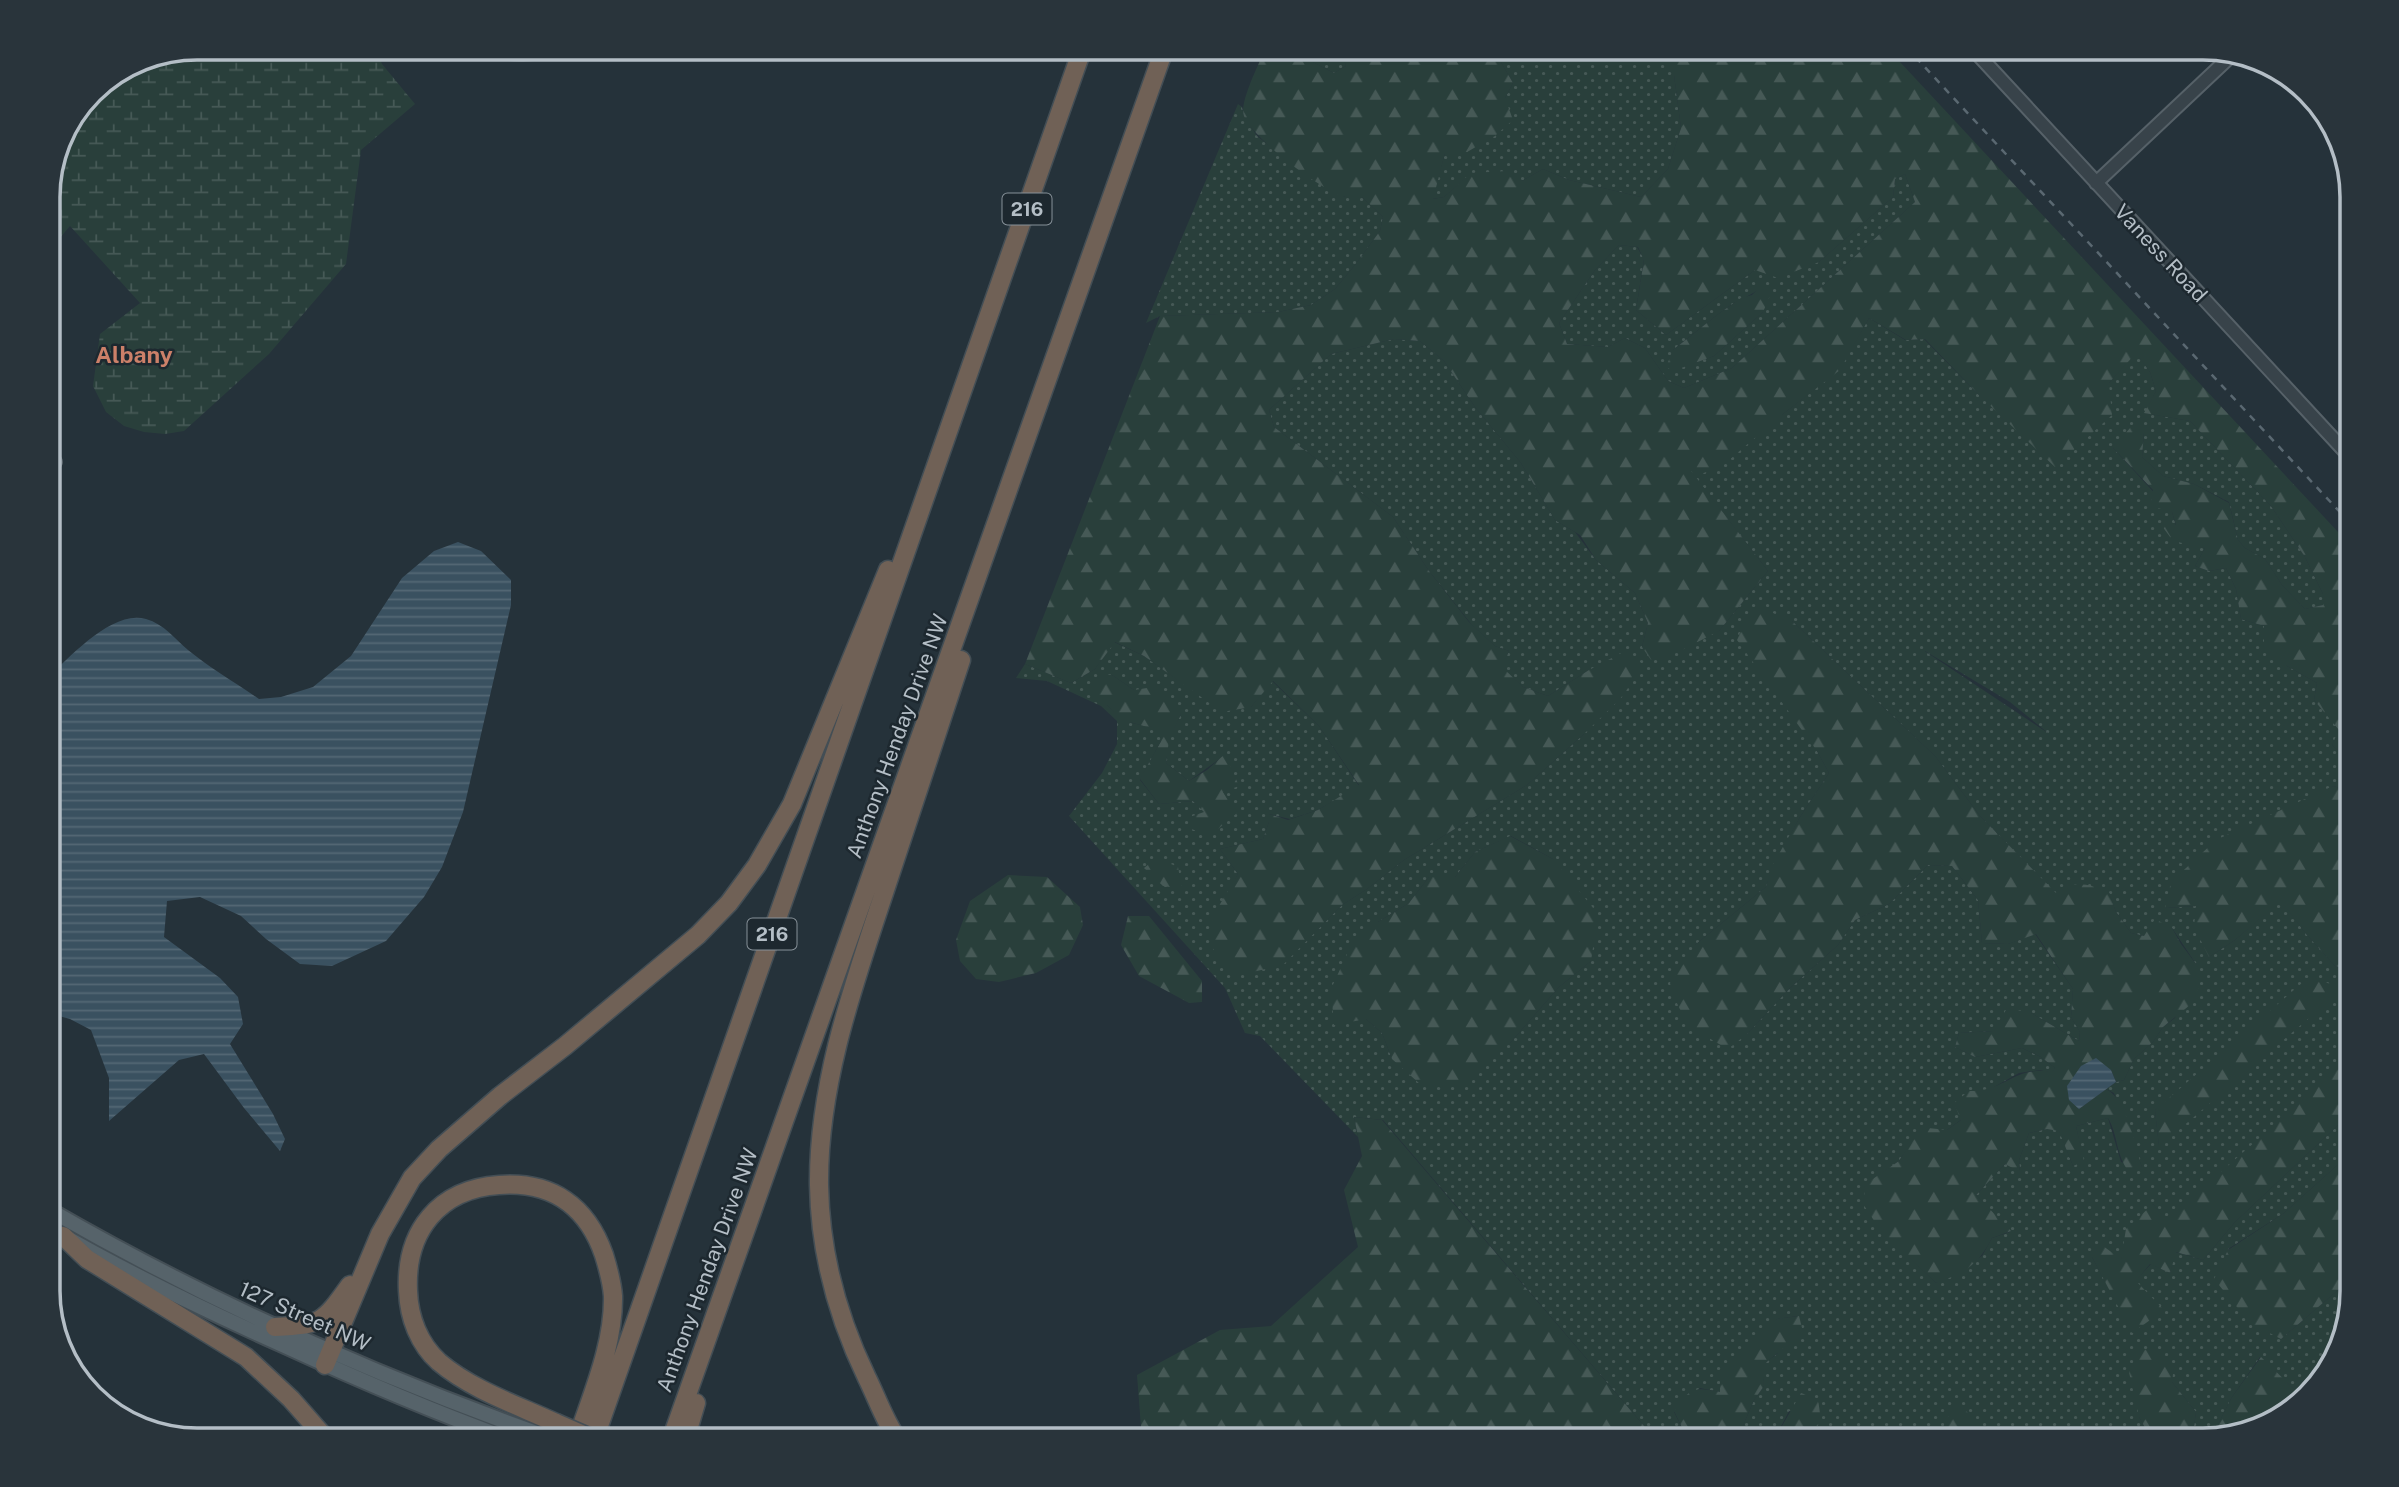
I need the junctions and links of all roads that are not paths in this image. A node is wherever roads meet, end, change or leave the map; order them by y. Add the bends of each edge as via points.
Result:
1 (1078, 60) edge
2 (1159, 60) edge
3 (1983, 60) edge
4 (2225, 62) edge
5 (2096, 183) junction
6 (950, 429) junction
7 (2339, 446) edge
8 (1014, 474) junction
9 (60, 1216) edge
10 (748, 1222) junction
11 (60, 1234) edge
12 (60, 1235) edge
13 (374, 1247) junction
14 (275, 1327) junction
15 (327, 1358) junction
16 (316, 1428) edge
17 (480, 1428) edge
18 (531, 1428) edge
19 (545, 1428) edge
20 (581, 1428) edge
21 (598, 1428) edge
22 (675, 1428) edge
23 (688, 1428) edge
24 (892, 1428) edge

1 - 6 highway, 216
2 - 8 highway, Anthony Henday Drive NW
3 - 5 street, Vaness Road
4 - 5 street
5 - 7 street, Vaness Road
6 - 13 highway via 792,804 757,865 698,935 439,1149 412,1178
6 - 21 highway, 216
8 - 10 highway, Anthony Henday Drive NW
8 - 24 highway via 999,546 849,998 827,1096 819,1184 826,1254 847,1332
9 - 14 main road, 127 Street NW
10 - 22 highway, Anthony Henday Drive NW
10 - 23 highway
11 - 15 main road, 127 Street NW via 180,1296
12 - 16 highway via 87,1259 246,1357
13 - 14 highway via 322,1319 309,1325
13 - 15 highway
14 - 15 main road, 127 Street NW
15 - 17 main road, 127 Street NW via 407,1400
15 - 18 main road, 127 Street NW via 491,1418
19 - 20 highway via 438,1361 414,1325 407,1272 413,1245 440,1206 474,1188 527,1184 544,1189 572,1205 599,1243 613,1295 611,1326

